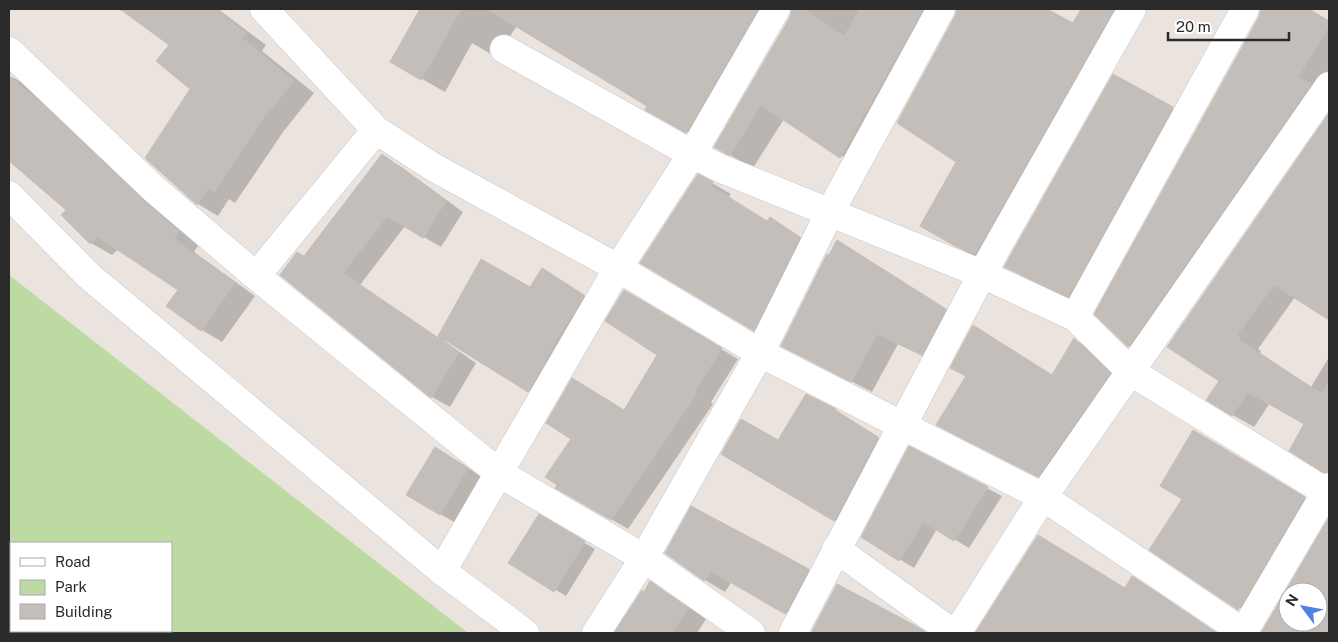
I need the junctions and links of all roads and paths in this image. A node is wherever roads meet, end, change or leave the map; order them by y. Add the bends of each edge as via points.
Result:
1 (264, 9) edge
2 (776, 9) edge
3 (941, 9) edge
4 (1132, 9) edge
5 (1245, 9) edge
6 (504, 49) dead end
7 (9, 51) edge
8 (1329, 86) edge
9 (376, 130) junction
10 (692, 154) junction
11 (9, 195) edge
12 (830, 212) junction
13 (618, 268) junction
14 (982, 274) junction
15 (256, 276) junction
16 (1075, 317) junction
17 (760, 353) junction
18 (1131, 372) junction
19 (902, 426) junction
20 (499, 473) junction
21 (1328, 490) edge
22 (1044, 497) junction
23 (836, 550) junction
24 (644, 558) junction
25 (442, 571) junction
26 (525, 633) edge
27 (596, 633) edge
28 (751, 633) edge
29 (793, 633) edge
30 (953, 633) edge
31 (957, 633) edge
32 (1243, 633) edge

1 - 9 street
2 - 10 street
3 - 12 street
4 - 14 street
5 - 16 street
6 - 10 street
7 - 15 street via 154,190
8 - 18 street
9 - 13 street via 433,167
9 - 15 street
10 - 12 street
10 - 13 street
11 - 25 street via 89,276
12 - 14 street
12 - 17 street
13 - 17 street
13 - 20 street
14 - 16 street
14 - 19 street
15 - 20 street
16 - 18 street
17 - 19 street
17 - 24 street
18 - 21 street
18 - 22 street
19 - 22 street
19 - 23 street
20 - 24 street
20 - 25 street
21 - 32 street
22 - 31 street
22 - 32 street
23 - 29 street
23 - 30 street
24 - 27 street
24 - 28 street
25 - 26 street

